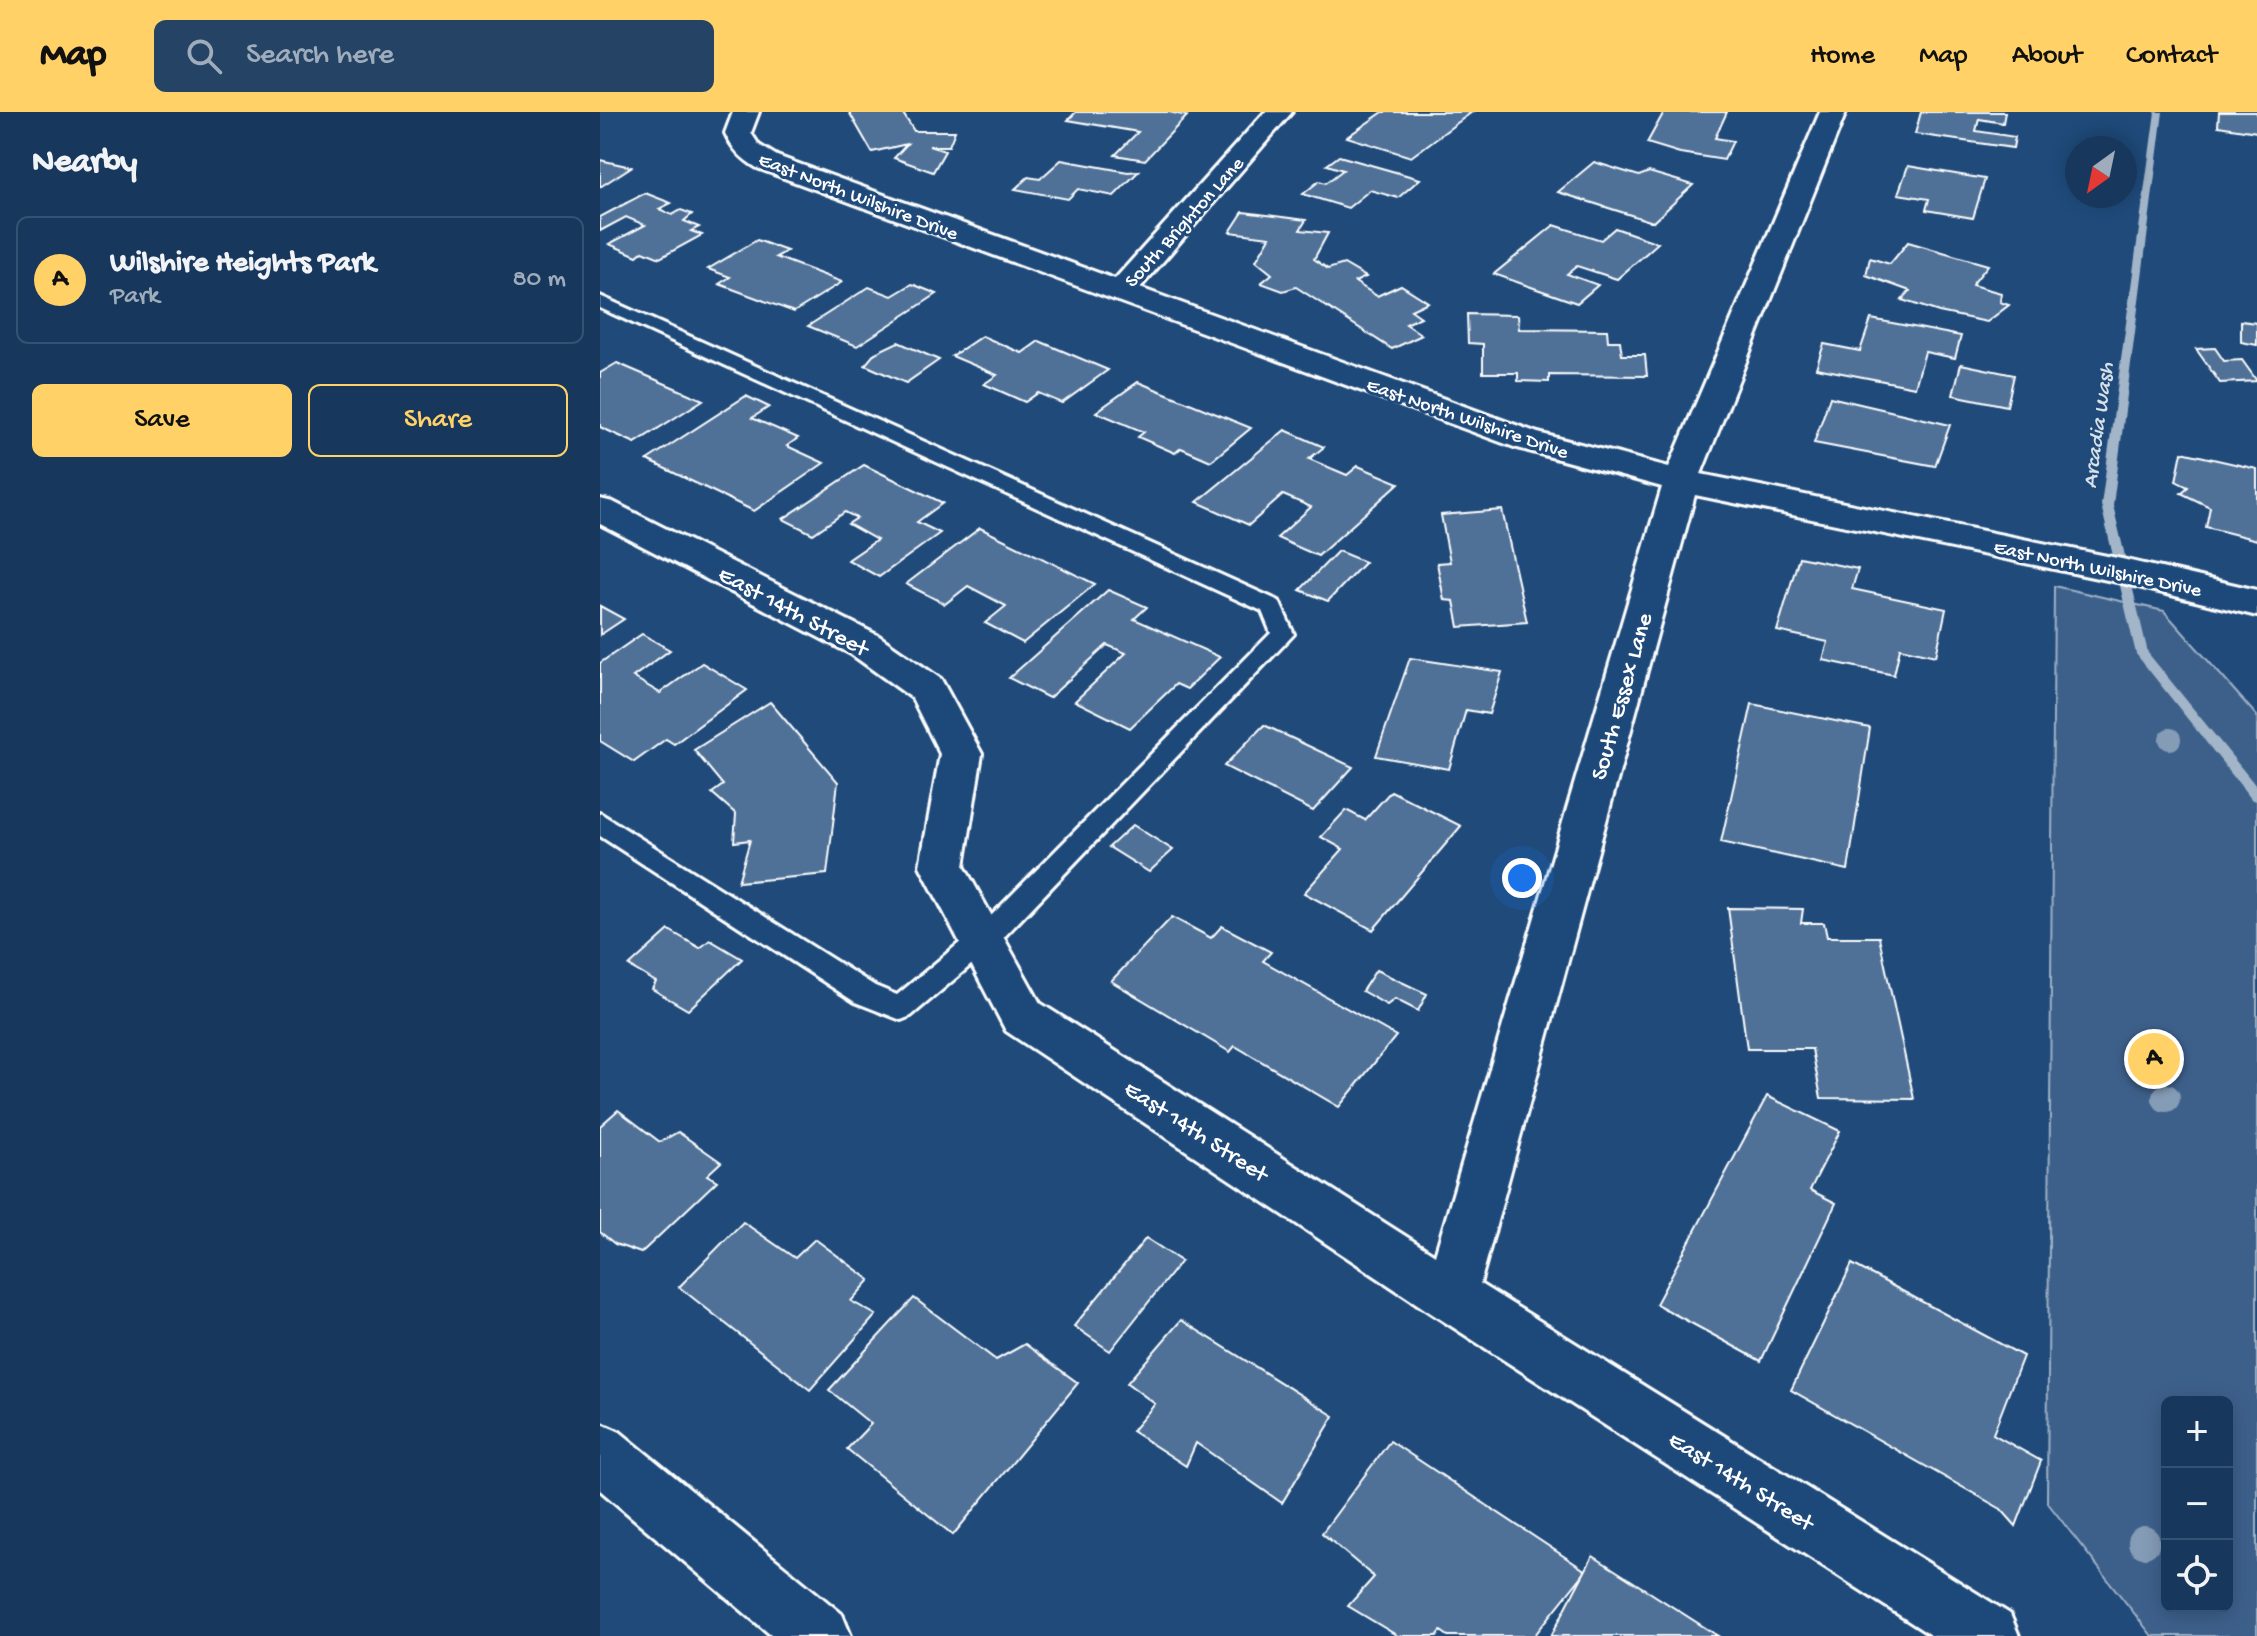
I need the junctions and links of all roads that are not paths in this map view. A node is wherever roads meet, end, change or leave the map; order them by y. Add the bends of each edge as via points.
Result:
1 (746, 112) edge
2 (1279, 112) edge
3 (1833, 112) edge
4 (1119, 293) junction
5 (600, 301) edge
6 (1681, 481) junction
7 (600, 510) edge
8 (2257, 603) edge
9 (600, 823) edge
10 (982, 940) junction
11 (1450, 1295) junction
12 (600, 1452) edge
13 (820, 1636) edge
14 (1988, 1636) edge

1 - 4 street, East North Wilshire Drive via 738,133 742,143 767,162
2 - 4 street, South Brighton Lane
3 - 6 street, South Essex Lane
4 - 6 street, East North Wilshire Drive via 1526,440
5 - 10 lane via 1271,606 1283,634
6 - 8 street, East North Wilshire Drive
6 - 11 street, South Essex Lane
7 - 10 street, East 14th Street via 865,645 927,689 961,754 942,866
9 - 10 lane via 865,994 901,1008
10 - 11 street, East 14th Street via 1023,1017
11 - 14 street, East 14th Street
12 - 13 street

